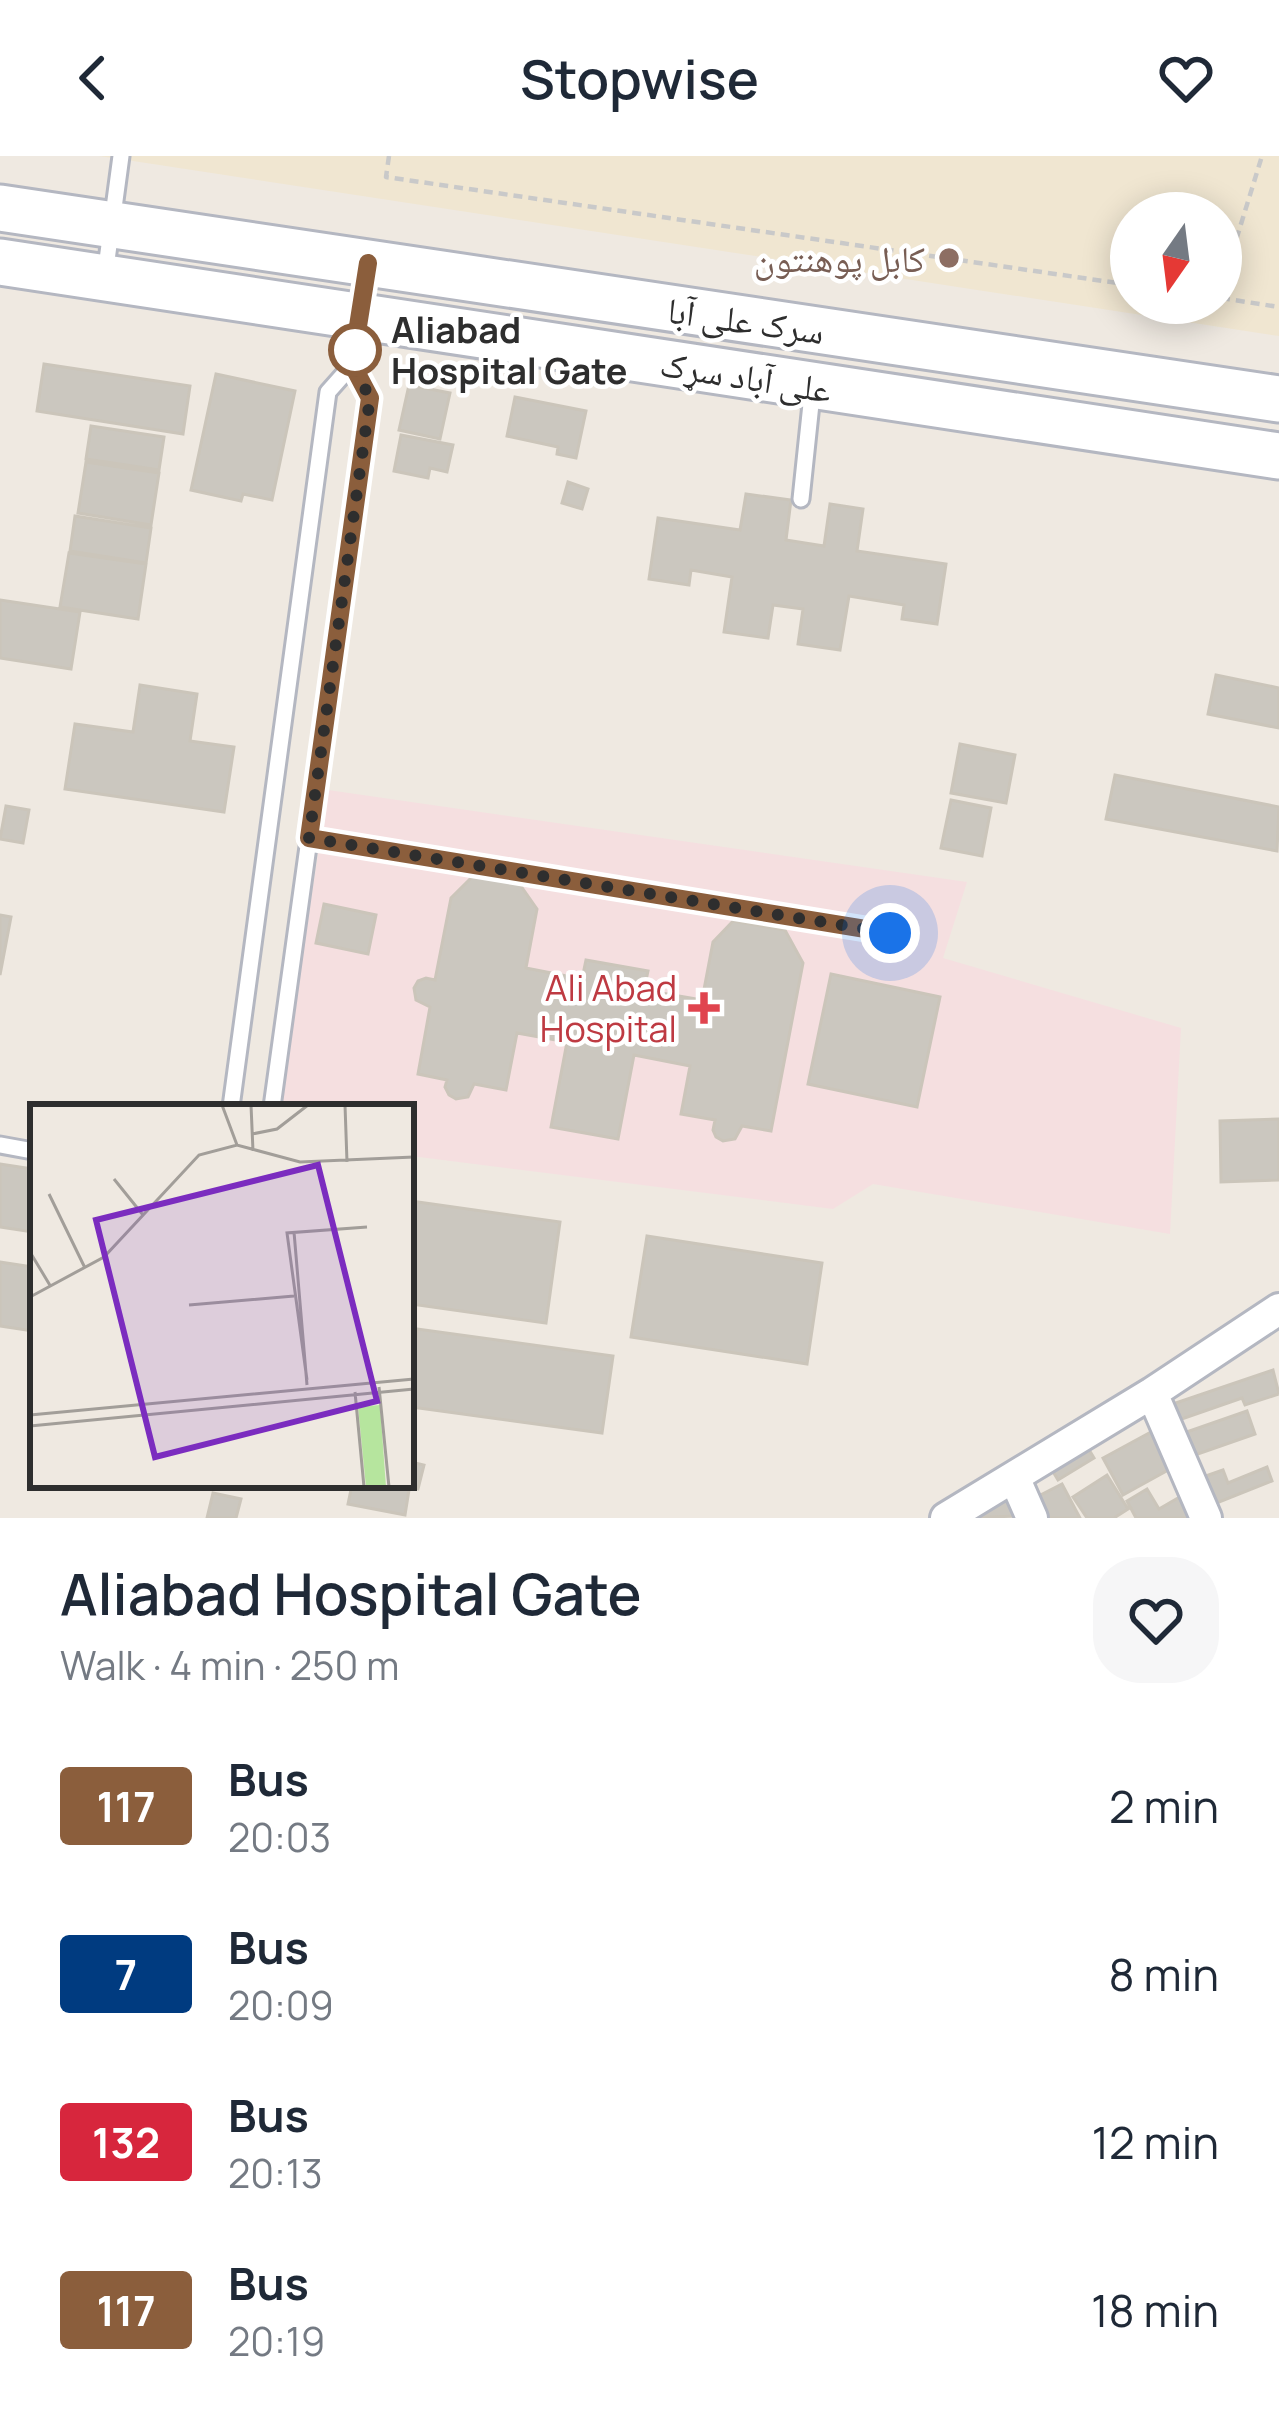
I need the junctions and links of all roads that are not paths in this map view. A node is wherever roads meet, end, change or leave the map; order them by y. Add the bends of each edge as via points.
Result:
1 (121, 156) edge
2 (0, 208) edge
3 (111, 225) junction
4 (0, 262) edge
5 (368, 263) junction
6 (104, 278) junction
7 (360, 317) junction
8 (352, 364) junction
9 (816, 386) junction
10 (1279, 399) edge
11 (1279, 456) edge
12 (801, 499) dead end
13 (309, 838) junction
14 (890, 933) dead end
15 (231, 1104) edge
16 (272, 1104) edge
17 (0, 1145) edge
18 (30, 1150) edge
19 (1279, 1309) edge
20 (1152, 1393) junction
21 (1014, 1477) junction
22 (946, 1518) edge
23 (1033, 1518) edge
24 (1206, 1518) edge

1 - 3 lane
2 - 3 street, سرک علی آبا
3 - 5 street, سرک علی آبا
3 - 6 lane
4 - 6 street, علی آباد سړک
5 - 7 street
5 - 10 street, سرک علی آبا
6 - 7 street, علی آباد سړک
7 - 8 lane
7 - 9 street, علی آباد سړک
8 - 13 lane via 370,398
8 - 15 lane via 328,392
9 - 11 street, علی آباد سړک
9 - 12 lane
13 - 14 lane
13 - 16 lane
17 - 18 lane
19 - 20 street
20 - 21 street
20 - 24 street
21 - 22 street
21 - 23 street

